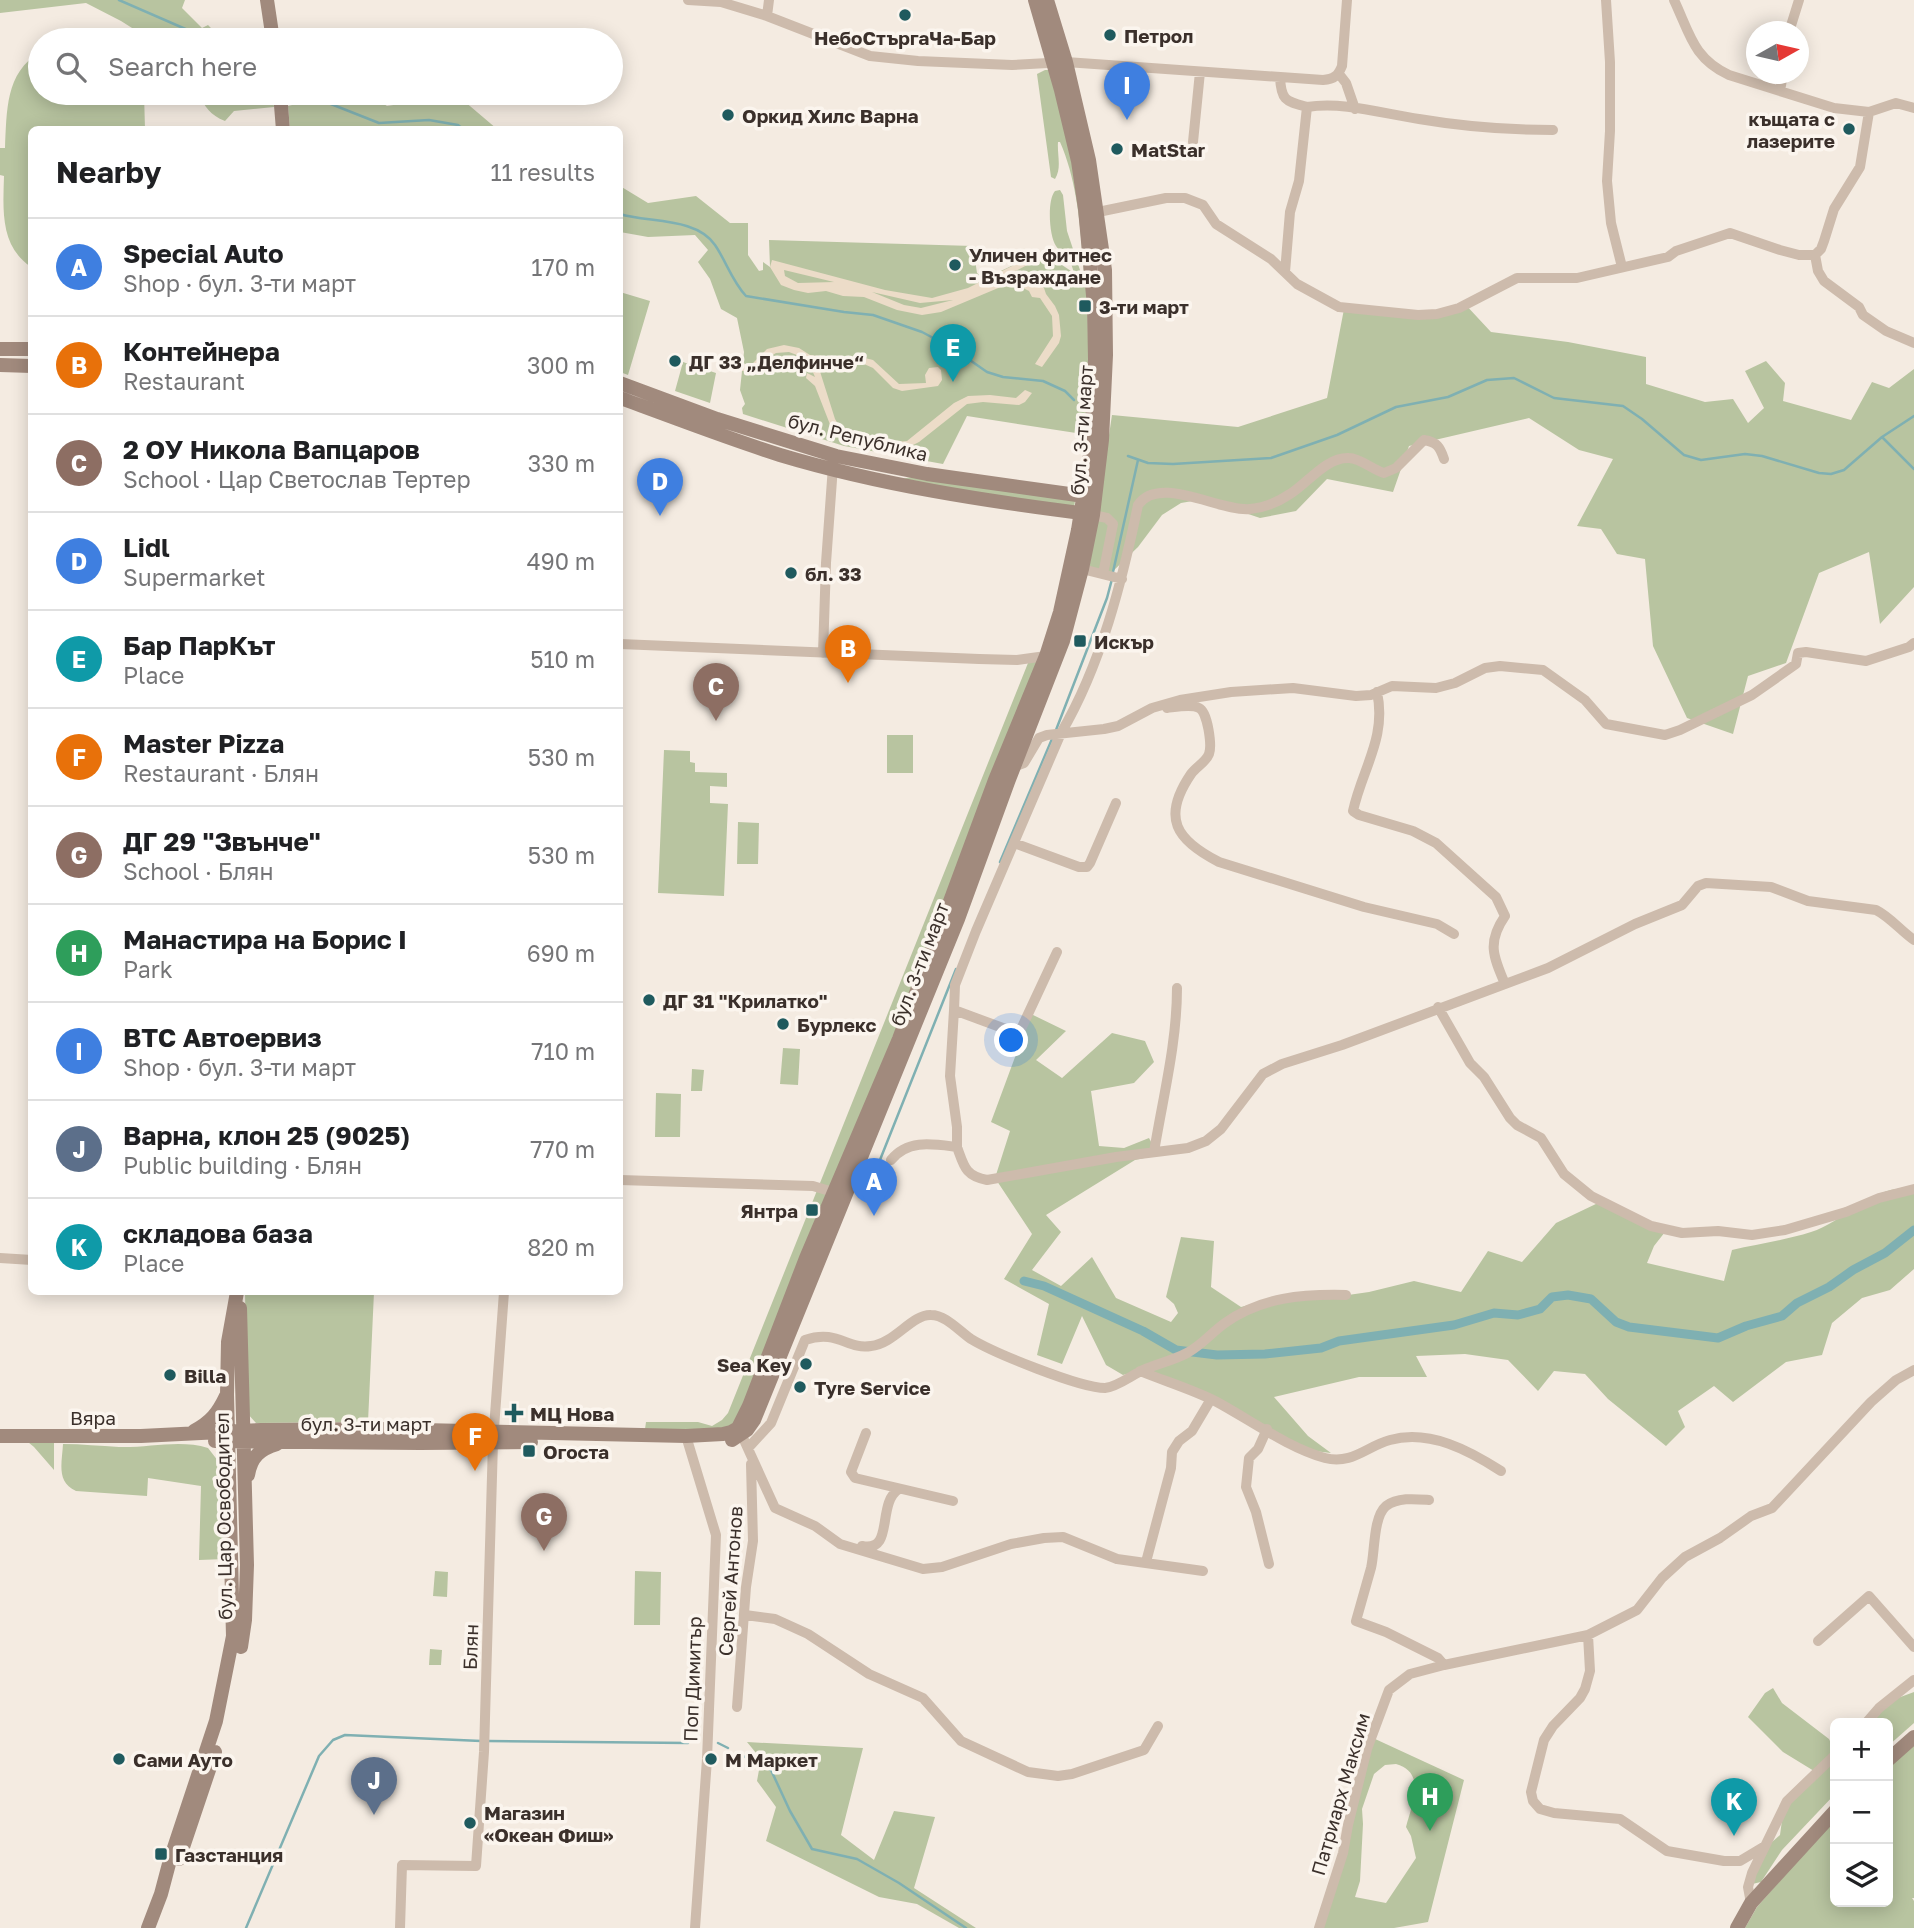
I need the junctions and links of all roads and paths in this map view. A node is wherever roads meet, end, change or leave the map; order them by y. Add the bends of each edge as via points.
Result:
1 (267, 0) edge
2 (688, 0) edge
3 (769, 0) edge
4 (1035, 0) edge
5 (1048, 0) edge
6 (1348, 0) edge
7 (1606, 0) edge
8 (1674, 0) edge
9 (1799, 0) edge
10 (766, 16) junction
11 (1793, 21) edge
12 (271, 28) edge
13 (1060, 63) junction
14 (1200, 72) junction
15 (1339, 74) junction
16 (1280, 77) junction
17 (1781, 84) edge
18 (1780, 91) junction
19 (280, 105) edge
20 (1307, 107) junction
21 (1914, 108) edge
22 (1355, 109) junction
23 (1869, 112) junction
24 (283, 126) edge
25 (1553, 130) dead end
26 (1193, 142) dead end
27 (1098, 212) junction
28 (1815, 255) junction
29 (1622, 267) junction
30 (1285, 272) junction
31 (1914, 343) edge
32 (0, 349) edge
33 (28, 349) edge
34 (0, 365) edge
35 (28, 366) edge
36 (623, 384) edge
37 (623, 399) edge
38 (1444, 458) dead end
39 (834, 462) junction
40 (1089, 497) junction
41 (1087, 514) junction
42 (1082, 569) junction
43 (1112, 577) junction
44 (1914, 642) edge
45 (623, 644) edge
46 (822, 653) junction
47 (1046, 656) junction
48 (1377, 692) junction
49 (1152, 708) junction
50 (1056, 734) junction
51 (1013, 767) junction
52 (1116, 803) dead end
53 (1014, 843) junction
54 (1454, 934) dead end
55 (1914, 940) edge
56 (1056, 952) dead end
57 (1505, 984) junction
58 (1177, 988) dead end
59 (1438, 1007) junction
60 (954, 1010) junction
61 (957, 1147) junction
62 (1154, 1152) junction
63 (891, 1160) dead end
64 (623, 1180) edge
65 (1914, 1189) edge
66 (833, 1192) junction
67 (0, 1258) edge
68 (28, 1260) edge
69 (237, 1295) edge
70 (238, 1295) edge
71 (504, 1295) edge
72 (1346, 1295) dead end
73 (1914, 1370) edge
74 (1140, 1371) junction
75 (227, 1395) junction
76 (1211, 1399) junction
77 (1267, 1429) junction
78 (740, 1431) junction
79 (866, 1433) dead end
80 (186, 1435) junction
81 (0, 1436) edge
82 (235, 1437) junction
83 (493, 1437) junction
84 (687, 1440) junction
85 (288, 1442) junction
86 (749, 1453) junction
87 (1501, 1471) dead end
88 (898, 1489) junction
89 (1429, 1500) dead end
90 (953, 1501) dead end
91 (245, 1504) junction
92 (851, 1546) junction
93 (1146, 1562) junction
94 (1269, 1564) dead end
95 (1203, 1571) dead end
96 (745, 1615) junction
97 (1588, 1635) junction
98 (1818, 1641) dead end
99 (1914, 1647) edge
100 (1444, 1665) junction
101 (1914, 1680) edge
102 (737, 1707) dead end
103 (1870, 1718) edge
104 (1158, 1726) dead end
105 (1914, 1737) edge
106 (1893, 1756) edge
107 (1830, 1760) edge
108 (1830, 1816) edge
109 (1765, 1846) junction
110 (161, 1894) junction
111 (1751, 1903) junction
112 (148, 1928) edge
113 (400, 1928) edge
114 (695, 1928) edge
115 (1319, 1928) edge
116 (1737, 1928) edge

1 - 12 street
2 - 10 street via 721,2
3 - 10 street
4 - 13 street, бул. 3-ти март
5 - 13 street, бул. 3-ти март
6 - 15 street
7 - 29 street via 1611,62 1607,181
8 - 18 street via 1703,59 1729,75
9 - 11 street
10 - 13 street via 870,56 945,63
13 - 14 street
13 - 27 street, бул. 3-ти март via 1089,159
13 - 40 street, бул. 3-ти март via 1085,209 1094,306
14 - 16 street
14 - 26 street
15 - 16 street via 1323,80
15 - 22 street
16 - 20 street via 1284,99
17 - 18 street
18 - 23 street via 1834,108
19 - 24 street
20 - 22 street
20 - 30 street
21 - 23 street via 1896,103
22 - 25 street via 1491,130
23 - 28 street via 1860,167 1834,209
27 - 30 street via 1185,198 1202,205 1224,231
27 - 40 street, бул. 3-ти март via 1105,270 1106,355 1102,440
28 - 29 street via 1790,253 1730,233 1668,257
28 - 31 street via 1824,281 1886,331
29 - 30 street via 1577,278 1517,278 1459,307 1418,315 1339,307 1297,284
32 - 33 street
34 - 35 street
36 - 39 street, бул. Република
37 - 39 street, бул. Република via 780,455
38 - 43 street via 1440,447 1424,440 1396,468 1384,473 1350,458 1334,462 1292,494 1249,509 1178,493 1142,498
39 - 40 street, бул. Република
39 - 41 street, бул. Република via 926,490
39 - 46 street
40 - 41 street, бул. 3-ти март
41 - 42 street, бул. 3-ти март
41 - 43 street via 1113,524
41 - 47 street, бул. 3-ти март
42 - 43 street
42 - 51 street, бул. 3-ти март via 1063,641
43 - 50 street via 1076,707
44 - 48 street via 1866,661 1798,653 1796,664 1752,695 1665,735 1606,724 1559,680 1532,668 1485,668 1436,688 1392,687
45 - 46 street
46 - 47 street via 1017,660
47 - 66 street, бул. 3-ти март via 899,1039
48 - 49 street via 1356,696 1293,688 1231,692
48 - 57 street via 1377,741 1353,811 1436,843 1496,897 1505,916 1493,949
49 - 50 street via 1118,726
49 - 54 street via 1195,707 1204,712 1209,753 1179,794 1174,810 1175,824 1185,841 1202,854 1310,891 1437,924
50 - 51 street via 1039,738 1024,763
50 - 53 street
51 - 78 street, бул. 3-ти март via 902,1061 754,1420
52 - 53 street via 1087,867
53 - 60 street via 955,985
55 - 57 street via 1876,910 1808,901 1771,887 1706,883 1682,905
56 - 60 street via 1017,1031
57 - 59 street
58 - 62 street via 1168,1084
59 - 62 street via 1282,1064 1263,1074 1222,1129 1206,1141
59 - 65 street via 1470,1063 1510,1118 1541,1138 1564,1174 1591,1196 1651,1226 1682,1233 1752,1235 1785,1230
60 - 61 street via 950,1076
61 - 62 street via 973,1178 987,1181
61 - 63 street via 921,1143
64 - 66 street via 813,1186
66 - 78 street, бул. 3-ти март
67 - 68 street
69 - 75 street, бул. Цар Освободител via 228,1342
70 - 82 street, бул. Цар Освободител
71 - 83 street, Блян
72 - 74 street via 1279,1298 1224,1324 1184,1355
73 - 97 street, Патриарх Максим via 1884,1389 1772,1508 1685,1557 1637,1610
74 - 76 street
74 - 86 street via 1107,1388 1081,1384 990,1349 929,1314 893,1338 869,1347 827,1335 805,1340 771,1423
75 - 80 street via 217,1415
75 - 82 street, бул. Цар Освободител
76 - 77 street
76 - 93 street via 1192,1431 1172,1452
77 - 87 street via 1327,1458 1348,1459 1390,1440 1441,1441 1467,1449
77 - 94 street via 1249,1458 1246,1488
78 - 84 street, бул. 3-ти март
78 - 86 street, Сергей Антонов
79 - 88 street via 851,1472 855,1478
80 - 81 street, Вяра
80 - 82 street, Вяра via 208,1441
82 - 83 street, бул. 3-ти март via 378,1429
82 - 85 street, бул. 3-ти март
82 - 91 street, бул. Цар Освободител
82 - 110 street, бул. Цар Освободител via 233,1636 216,1721
83 - 84 street, бул. 3-ти март
83 - 85 street, бул. 3-ти март
83 - 113 street, Блян via 476,1866 402,1865
84 - 114 street, Поп Димитър via 716,1535
85 - 91 street via 267,1447 253,1458
86 - 92 street via 775,1508 815,1526 833,1541
86 - 96 street, Сергей Антонов via 753,1541
88 - 90 street
88 - 92 street via 888,1499 878,1543 870,1548
89 - 100 street via 1411,1498 1386,1506 1382,1512 1356,1621 1438,1658
91 - 110 street, бул. Цар Освободител via 246,1608 234,1681 187,1839
92 - 93 street via 931,1570 1044,1538 1063,1538 1117,1559
93 - 95 street
96 - 102 street, Сергей Антонов
96 - 104 street via 775,1619 808,1634 869,1674 916,1694 961,1741 1028,1772 1058,1776 1094,1769 1144,1750
97 - 100 street, Патриарх Максим
97 - 109 street via 1590,1671 1585,1689 1544,1740 1531,1792 1533,1801 1554,1813 1620,1819 1667,1851 1741,1861
98 - 99 street via 1869,1596
100 - 115 street, Патриарх Максим via 1410,1674 1389,1690 1367,1749 1343,1853
101 - 103 street
105 - 106 street
107 - 109 street via 1787,1801
108 - 111 street
109 - 111 street via 1748,1887
110 - 112 street, бул. Цар Освободител
111 - 116 street

